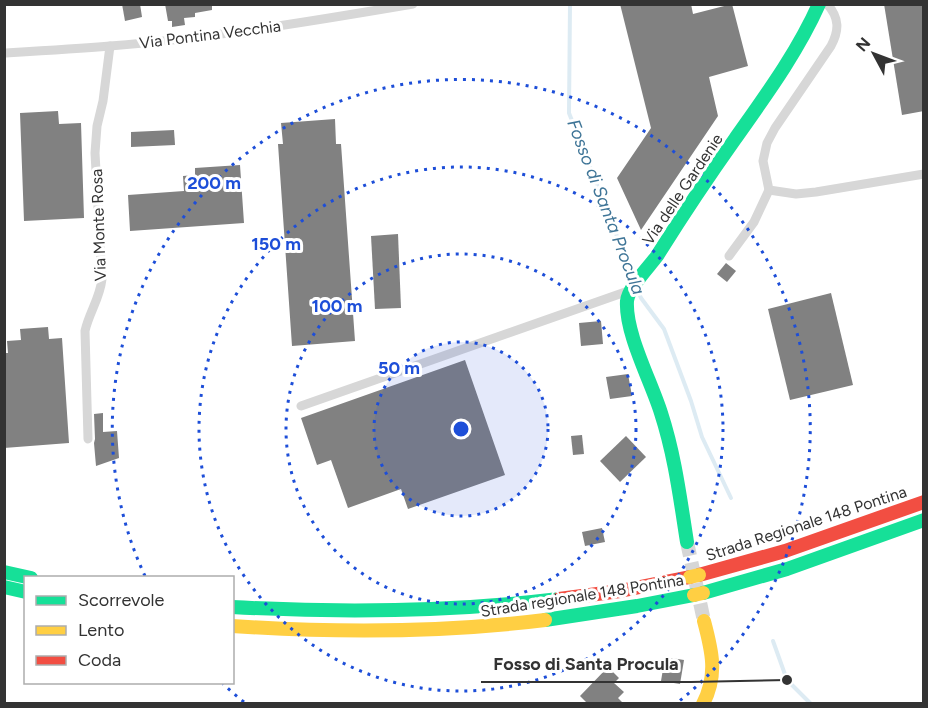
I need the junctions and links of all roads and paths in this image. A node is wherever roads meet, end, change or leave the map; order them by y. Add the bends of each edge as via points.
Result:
1 (413, 4) edge
2 (819, 4) edge
3 (827, 4) edge
4 (110, 46) junction
5 (4, 53) edge
6 (924, 174) edge
7 (769, 190) junction
8 (729, 256) dead end
9 (631, 290) junction
10 (301, 406) dead end
11 (88, 439) dead end
12 (924, 502) edge
13 (924, 520) edge
14 (687, 542) tunnel mouth
15 (4, 572) edge
16 (24, 576) edge
17 (4, 587) edge
18 (24, 592) edge
19 (234, 607) edge
20 (705, 621) tunnel mouth
21 (234, 626) edge
22 (703, 704) edge

1 - 4 street, Via Pontina Vecchia via 271,27
2 - 9 main road, Via delle Gardenie via 783,71
3 - 7 street via 837,20 836,35 767,143 763,161
4 - 5 street, Via Pontina Vecchia
4 - 11 street, Via Monte Rosa via 95,153 102,279 85,332
6 - 7 street via 816,192
7 - 8 street via 754,222
9 - 10 street
9 - 14 main road via 627,310 675,462
12 - 19 main road, Strada Regionale 148 Pontina via 785,551 632,589 535,602 411,611
13 - 21 main road, Strada regionale 148 Pontina via 762,577 699,594 590,614 464,629 356,631
15 - 16 main road
17 - 18 main road
20 - 22 main road via 713,669

